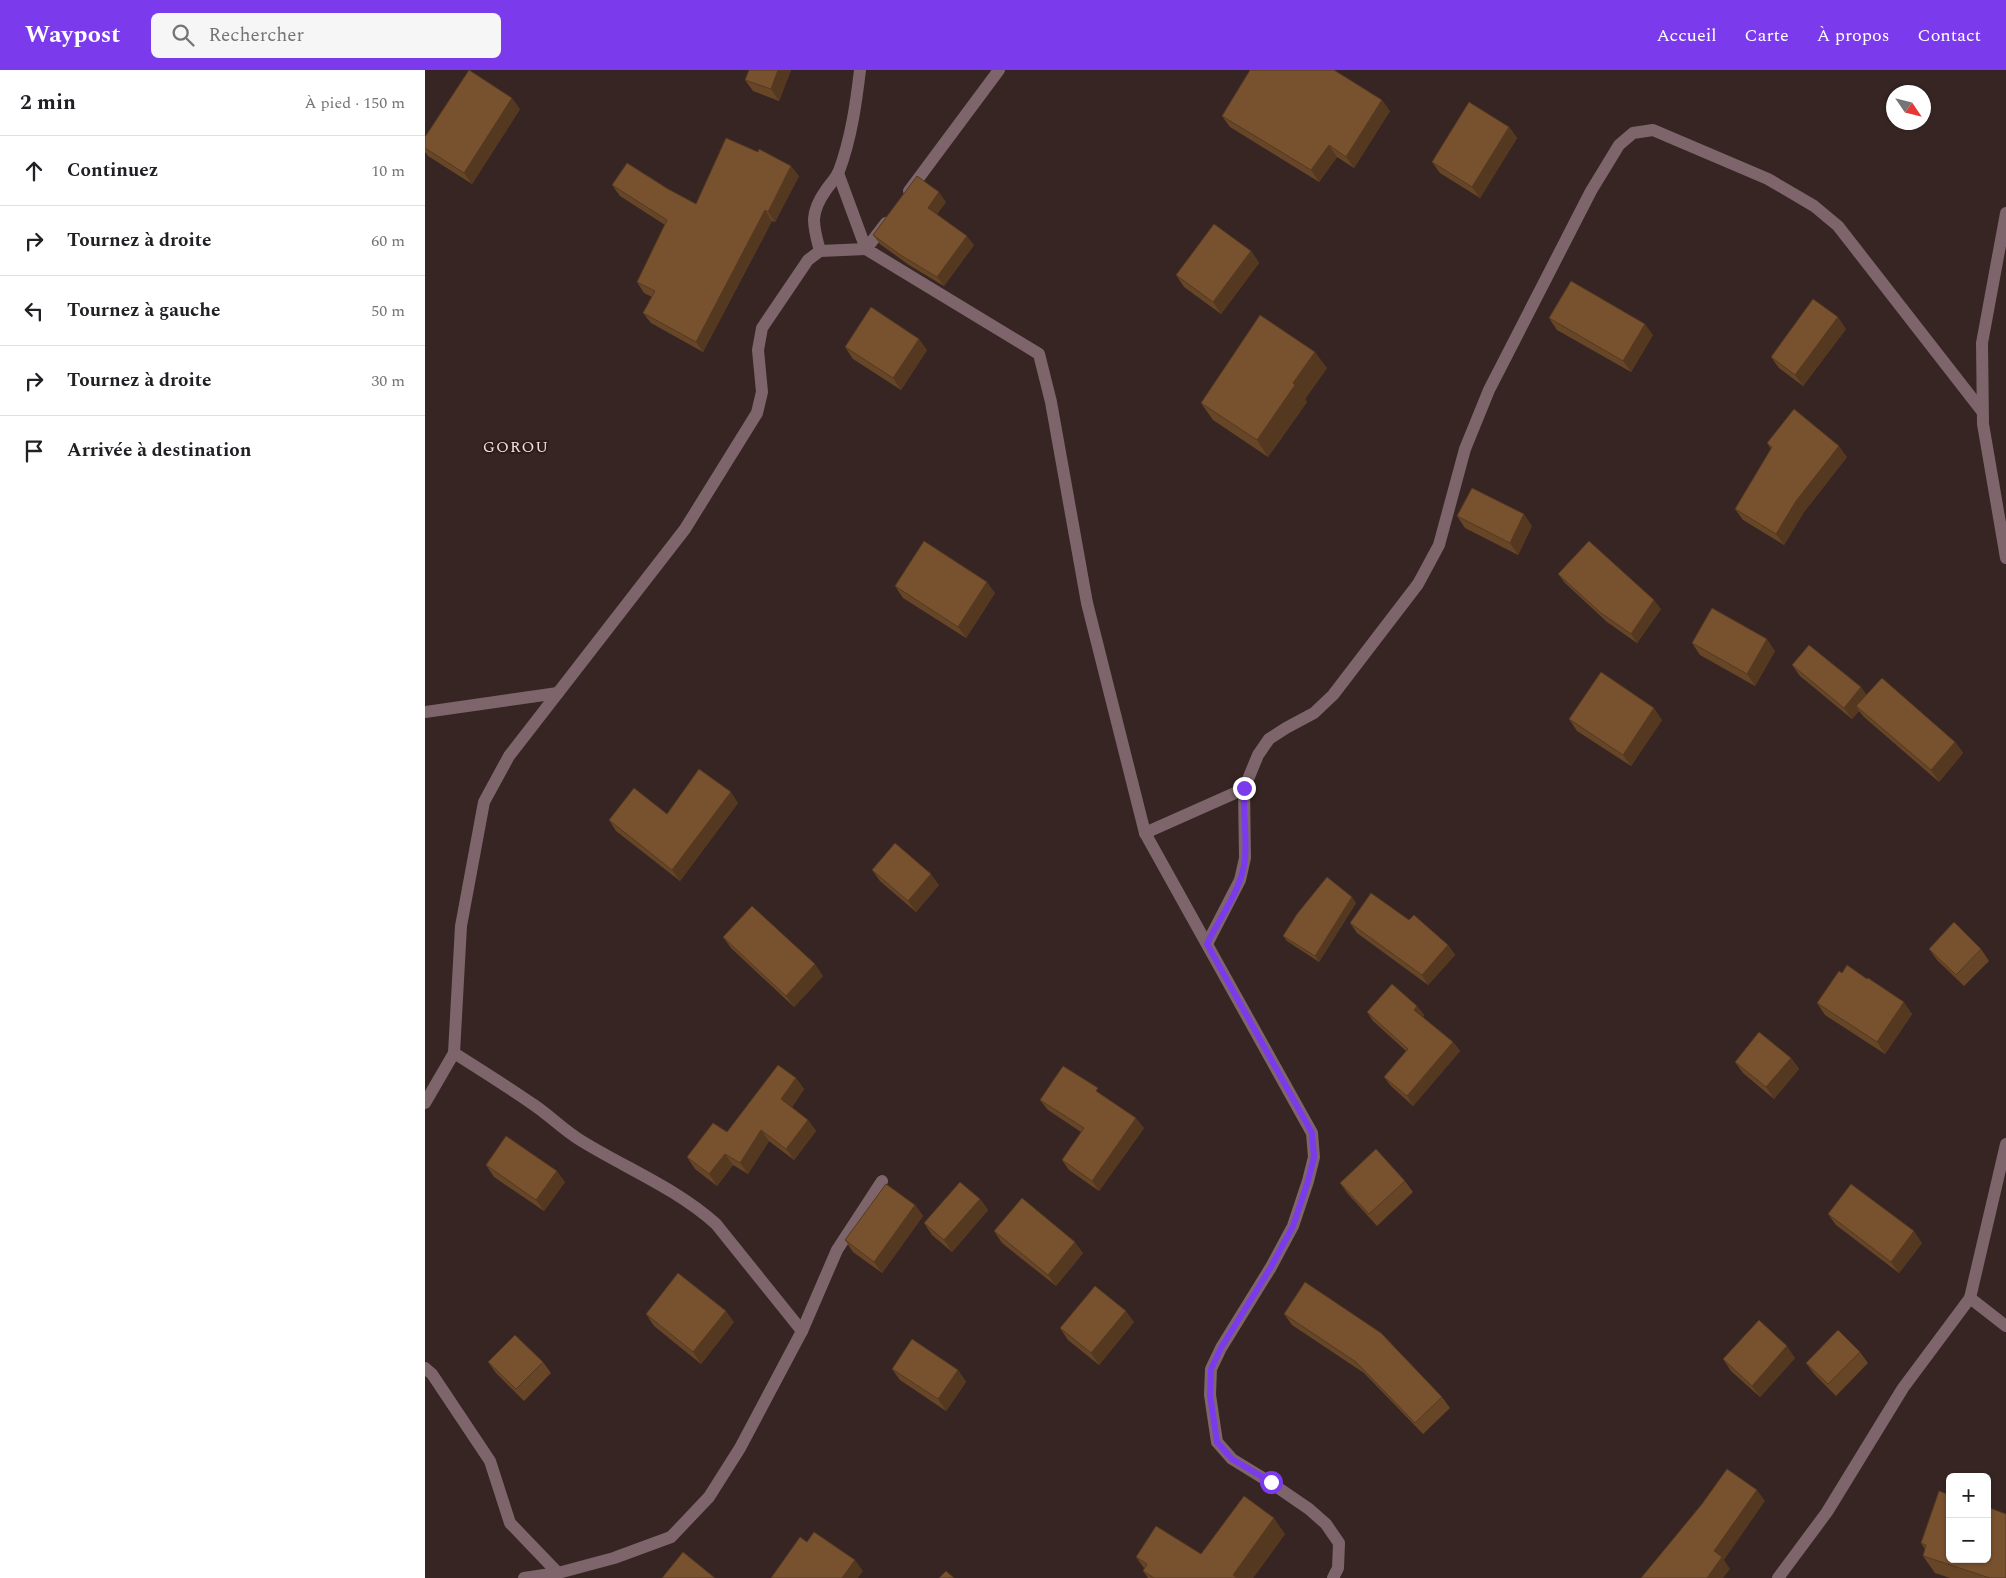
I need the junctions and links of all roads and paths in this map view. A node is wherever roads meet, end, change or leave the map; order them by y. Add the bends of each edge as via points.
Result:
1 (860, 70) edge
2 (999, 70) edge
3 (838, 173) junction
4 (2006, 213) edge
5 (866, 249) junction
6 (820, 251) junction
7 (1983, 410) junction
8 (2006, 558) edge
9 (558, 693) junction
10 (425, 712) edge
11 (1244, 788) junction
12 (1145, 833) junction
13 (1207, 944) junction
14 (454, 1053) junction
15 (425, 1104) edge
16 (2006, 1144) edge
17 (882, 1181) dead end
18 (1970, 1298) junction
19 (2006, 1326) edge
20 (802, 1330) junction
21 (425, 1368) edge
22 (558, 1573) junction
23 (524, 1578) edge
24 (1333, 1578) edge
25 (1778, 1578) edge

1 - 3 street via 855,114
2 - 5 street
3 - 5 street
3 - 6 street via 814,213 813,224
4 - 7 street via 1982,343
5 - 6 street
5 - 12 street via 1039,354 1051,402 1087,603
6 - 9 street via 808,260 762,328 758,350 762,392 757,413 685,529
7 - 8 street
7 - 11 street via 1838,226 1814,206 1768,179 1653,130 1633,133 1619,145 1591,190 1489,390 1465,449 1439,546 1418,584 1315,714 1269,739
9 - 10 street
9 - 14 street via 509,756 484,802 461,926
11 - 12 street
11 - 13 street via 1245,858 1240,880
12 - 13 street
13 - 24 street via 1312,1133 1314,1157 1293,1226 1211,1369 1210,1395 1217,1442 1232,1459 1271,1482 1326,1524 1339,1542 1338,1568
14 - 15 street
14 - 20 street via 534,1105 577,1138 658,1182 705,1215 716,1224
16 - 18 street
17 - 20 street via 837,1250
18 - 19 street
18 - 25 street via 1903,1388 1827,1512
20 - 22 street via 741,1448 709,1497 671,1537 614,1558
21 - 22 street via 490,1461 510,1523
22 - 23 street

